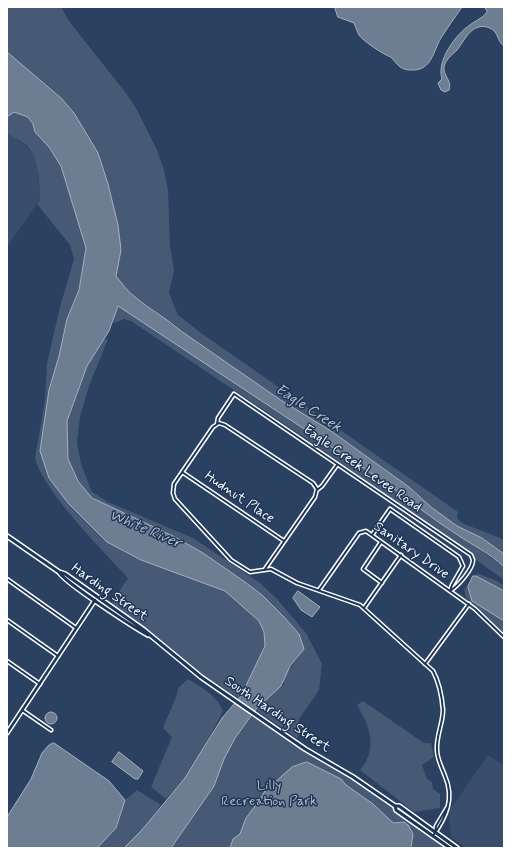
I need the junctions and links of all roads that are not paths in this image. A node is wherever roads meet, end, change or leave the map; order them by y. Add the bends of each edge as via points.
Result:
1 (217, 424) junction
2 (338, 464) junction
3 (182, 472) junction
4 (317, 490) junction
5 (372, 535) junction
6 (7, 536) edge
7 (284, 541) junction
8 (381, 541) junction
9 (401, 555) junction
10 (265, 569) junction
11 (7, 579) edge
12 (382, 583) junction
13 (319, 590) junction
14 (450, 591) junction
15 (96, 598) junction
16 (469, 604) junction
17 (364, 608) junction
18 (7, 620) edge
19 (76, 628) junction
20 (151, 637) joint
21 (504, 637) edge
22 (58, 656) junction
23 (7, 661) edge
24 (425, 664) junction
25 (40, 684) junction
26 (22, 710) junction
27 (51, 730) dead end
28 (7, 733) edge
29 (434, 834) junction
30 (450, 848) edge
31 (458, 848) edge

1 - 2 street, Eagle Creek Levee Road via 218,418 234,394
1 - 3 street
1 - 4 street via 225,425 313,483
2 - 4 street
2 - 14 street, Eagle Creek Levee Road via 471,556 472,565
3 - 7 street, Hudnut Place
3 - 10 street via 173,487 175,499 231,560 250,572
4 - 7 street
5 - 8 street, Sanitary Drive
5 - 13 street, Sanitary Drive via 365,530 359,533
5 - 14 street via 390,509 460,557 463,566
6 - 15 main road, Harding Street via 59,572 62,577
7 - 10 street
8 - 9 street, Sanitary Drive
8 - 12 street via 363,569
9 - 12 street
9 - 14 street, Sanitary Drive
10 - 13 street via 271,569 297,583
11 - 19 street
12 - 17 street
13 - 17 street
14 - 16 street, Sanitary Drive
15 - 19 main road
15 - 20 main road, Harding Street
16 - 21 street, Sanitary Drive
16 - 24 street
17 - 24 street
18 - 22 street
19 - 22 main road
20 - 29 main road, South Harding Street via 186,667
22 - 25 main road
23 - 25 street
24 - 29 street via 437,678 443,711 436,750 449,786 448,806
25 - 26 main road
26 - 27 street
26 - 28 main road
29 - 30 main road, South Harding Street
29 - 31 main road, South Harding Street

